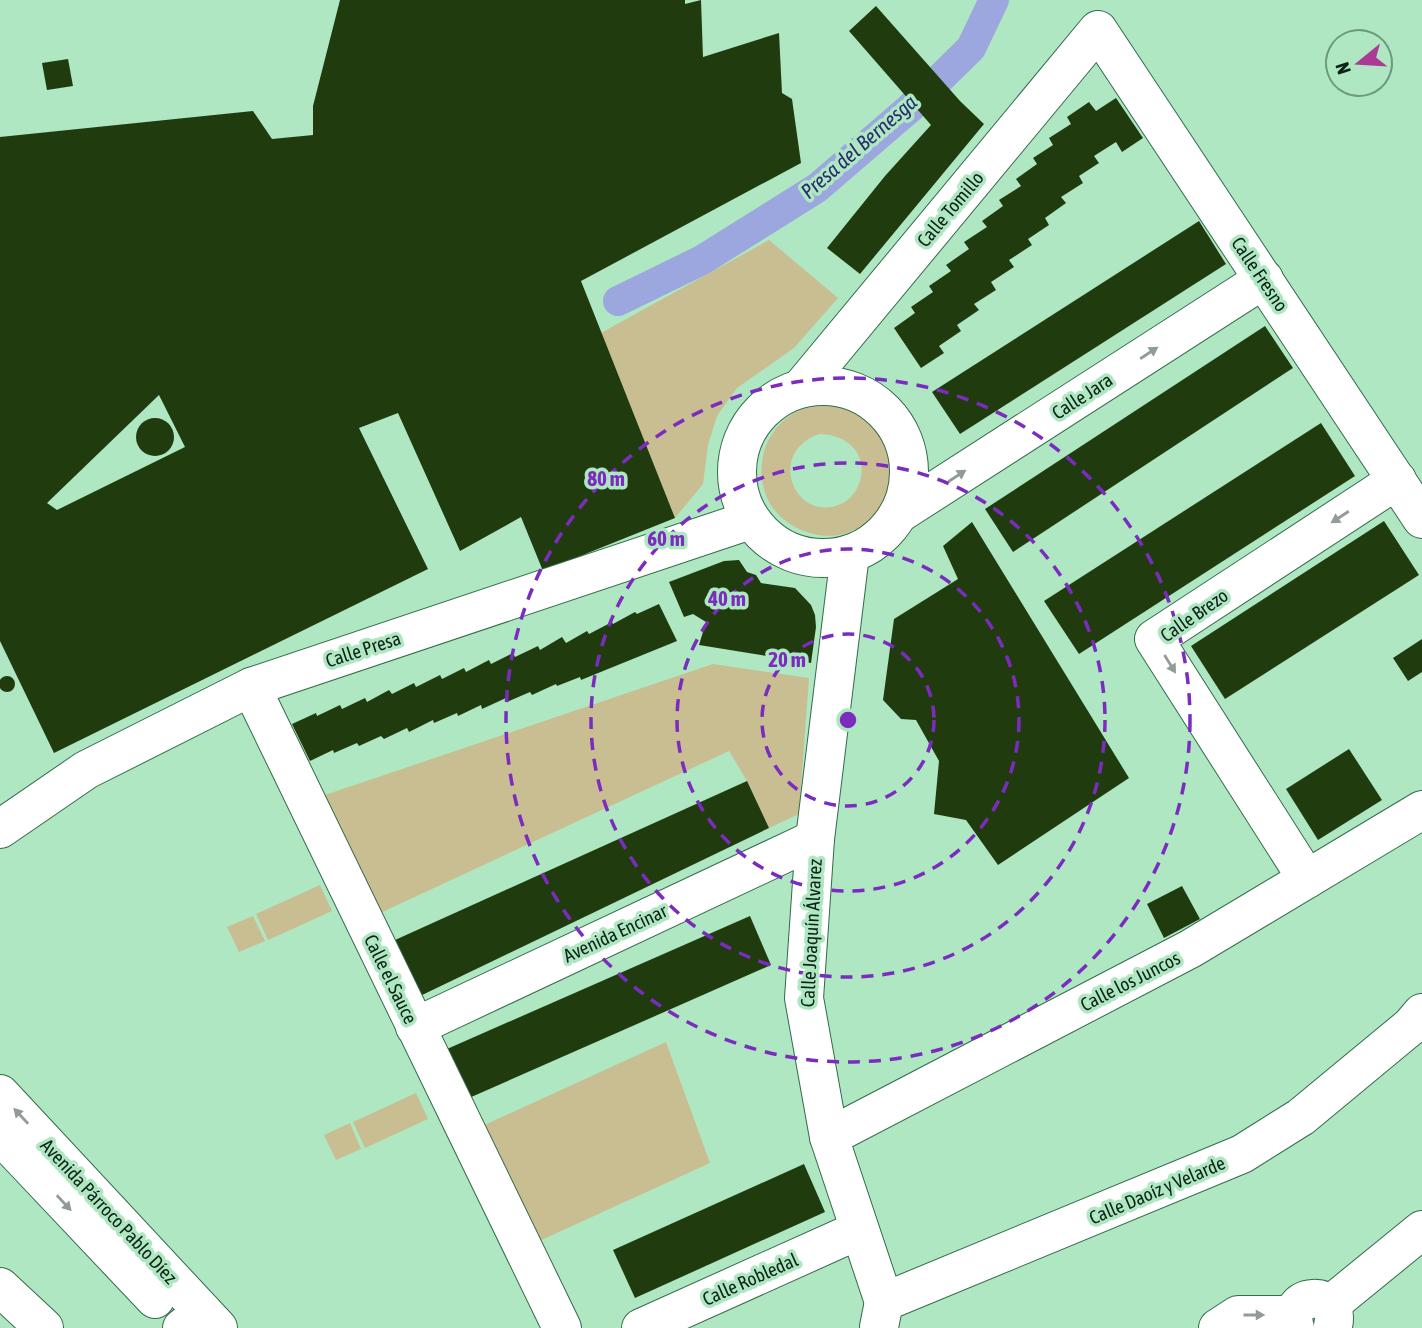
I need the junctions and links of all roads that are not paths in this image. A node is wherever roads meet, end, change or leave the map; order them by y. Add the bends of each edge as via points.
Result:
1 (1097, 30) joint
2 (1264, 279) junction
3 (802, 387) junction
4 (1397, 480) junction
5 (900, 513) junction
6 (1422, 519) edge
7 (751, 520) junction
8 (850, 554) junction
9 (251, 687) junction
10 (1422, 810) edge
11 (0, 829) edge
12 (815, 839) junction
13 (1307, 879) junction
14 (1422, 1013) edge
15 (415, 1027) junction
16 (0, 1094) edge
17 (0, 1135) edge
18 (829, 1137) junction
19 (859, 1230) junction
20 (1422, 1230) edge
21 (0, 1287) edge
22 (881, 1315) edge
23 (1331, 1317) edge
24 (1294, 1322) edge
25 (196, 1324) edge
26 (44, 1328) edge
27 (562, 1328) edge
28 (641, 1328) edge
29 (1218, 1328) edge

1 - 2 street, Calle Fresno
1 - 3 street, Calle Tomillo
2 - 4 street, Calle Fresno
5 -> 2 street, Calle Jara
3 - 5 street via 840,387 870,399 893,421 907,450 909,482
3 - 7 street via 774,400 756,417 742,442 736,468 740,495
4 - 6 street, Calle Fresno
4 -> 13 street, Calle Brezo via 1154,639
5 - 8 street via 879,538
7 - 8 street via 770,540 795,554 823,559
7 - 9 street, Calle Presa
8 - 12 street, Calle Joaquín Álvarez
9 - 11 street, Calle Presa via 86,770
9 - 15 street, Calle el Sauce
10 - 13 street, Calle los Juncos
12 - 15 street, Avenida Encinar
12 - 18 street, Calle Joaquín Álvarez via 804,999
13 - 18 street, Calle los Juncos via 1190,949
14 - 22 street, Calle Daoíz y Velarde via 1301,1117 1242,1154
15 - 27 street, Calle el Sauce
25 -> 16 street, Avenida Párroco Pablo Díez
17 -> 25 street, Avenida Párroco Pablo Díez
18 - 19 street, Calle Joaquín Álvarez
19 - 22 street, Calle Joaquín Álvarez
19 - 28 street, Calle Robledal
20 - 23 street
21 - 26 street
23 - 24 street via 1318,1298 1312,1298 1300,1304
29 -> 24 street via 1238,1315

